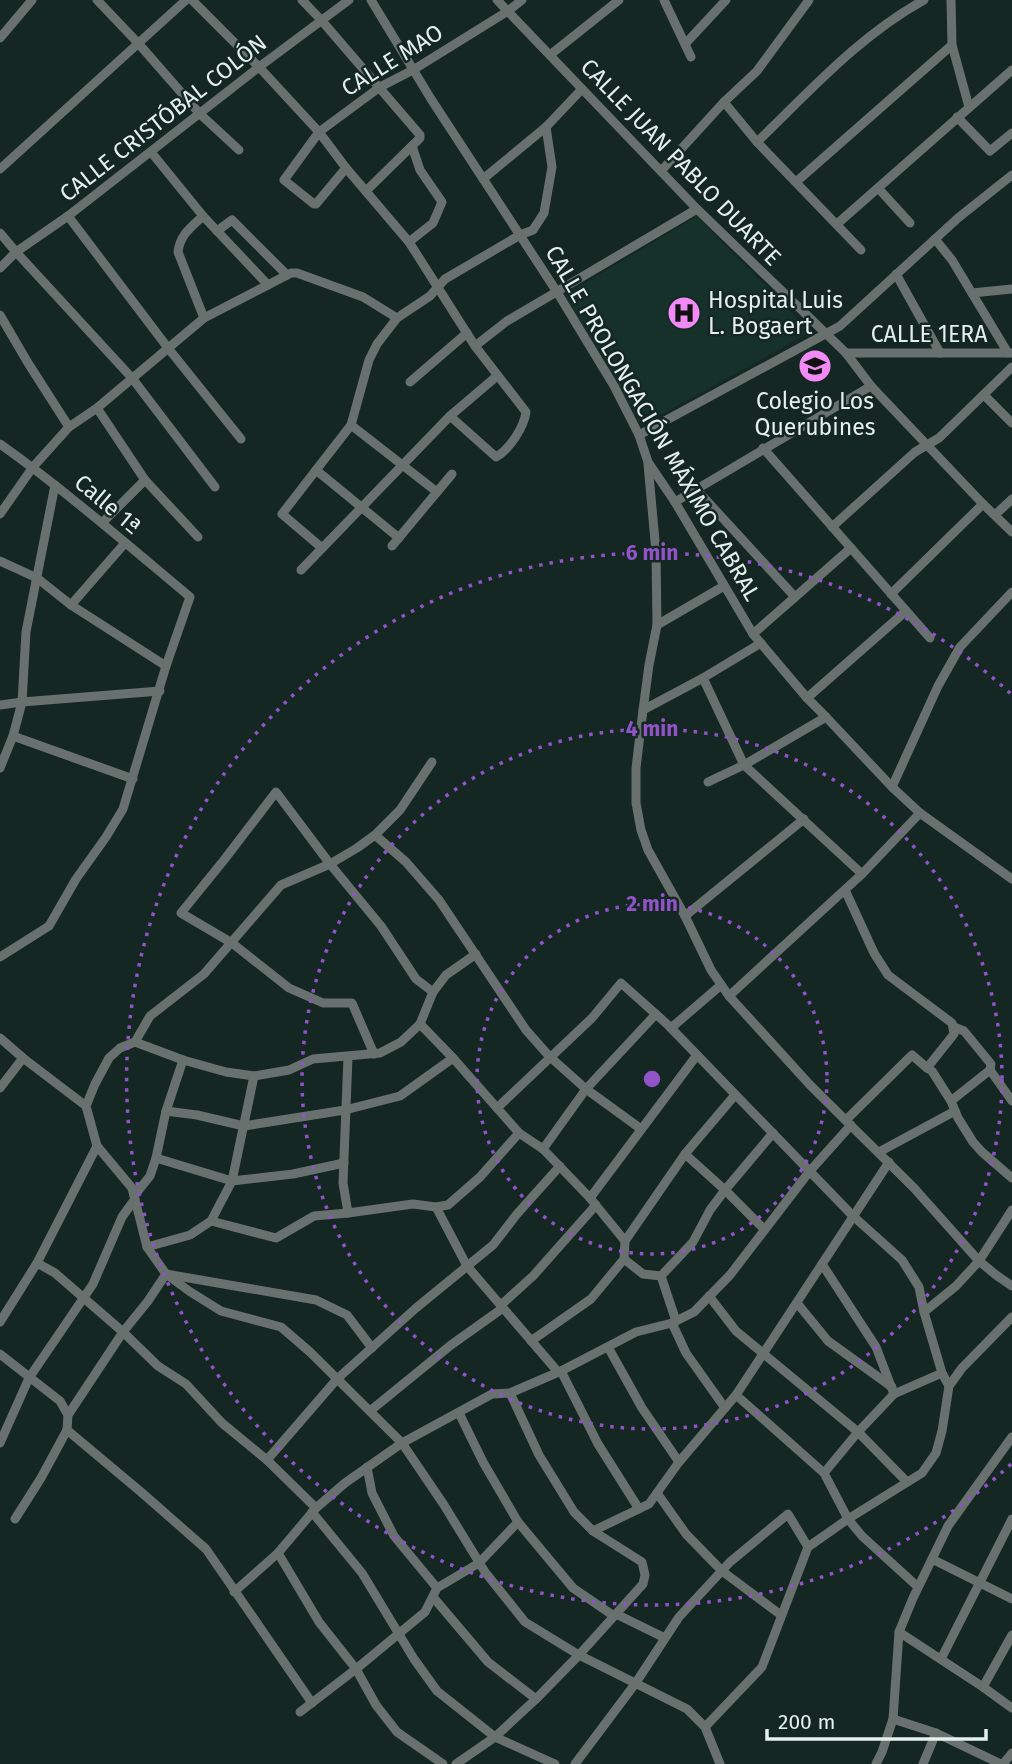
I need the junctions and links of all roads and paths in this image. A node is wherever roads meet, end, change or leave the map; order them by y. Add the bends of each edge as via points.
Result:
1 (32, 0) edge
2 (97, 0) edge
3 (186, 0) edge
4 (192, 0) edge
5 (302, 0) edge
6 (349, 0) edge
7 (371, 0) edge
8 (497, 0) edge
9 (522, 0) edge
10 (620, 0) edge
11 (664, 0) edge
12 (726, 0) edge
13 (808, 0) edge
14 (897, 0) edge
15 (924, 0) edge
16 (951, 0) edge
17 (508, 11) junction
18 (903, 12) junction
19 (322, 21) junction
20 (0, 38) edge
21 (138, 43) junction
22 (686, 43) junction
23 (952, 45) junction
24 (550, 55) junction
25 (691, 57) dead end
26 (259, 67) junction
27 (413, 70) junction
28 (1012, 70) edge
29 (380, 87) junction
30 (582, 89) junction
31 (724, 102) junction
32 (970, 107) junction
33 (200, 114) junction
34 (957, 117) junction
35 (546, 127) junction
36 (319, 132) junction
37 (1012, 133) edge
38 (757, 142) junction
39 (412, 146) junction
40 (239, 150) dead end
41 (151, 152) junction
42 (346, 168) junction
43 (0, 169) edge
44 (660, 171) junction
45 (1012, 175) edge
46 (483, 179) junction
47 (796, 182) junction
48 (878, 188) junction
49 (366, 191) junction
50 (697, 209) junction
51 (68, 216) junction
52 (203, 216) junction
53 (909, 223) dead end
54 (837, 224) junction
55 (217, 231) junction
56 (0, 233) edge
57 (520, 235) junction
58 (935, 239) junction
59 (409, 242) junction
60 (861, 250) dead end
61 (16, 252) junction
62 (0, 268) edge
63 (896, 274) junction
64 (287, 275) junction
65 (268, 285) junction
66 (437, 286) junction
67 (1012, 289) edge
68 (558, 292) junction
69 (972, 293) junction
70 (0, 314) edge
71 (204, 318) junction
72 (397, 318) junction
73 (467, 333) junction
74 (825, 333) junction
75 (475, 346) junction
76 (168, 348) junction
77 (940, 353) junction
78 (1010, 353) edge
79 (846, 354) junction
80 (1012, 367) edge
81 (497, 376) junction
82 (132, 379) junction
83 (410, 382) dead end
84 (871, 386) junction
85 (984, 395) junction
86 (97, 408) junction
87 (450, 416) junction
88 (1012, 423) edge
89 (351, 425) junction
90 (69, 427) junction
91 (639, 435) junction
92 (241, 439) dead end
93 (0, 444) edge
94 (928, 445) junction
95 (763, 448) junction
96 (648, 462) junction
97 (402, 466) junction
98 (33, 467) junction
99 (316, 470) junction
100 (452, 474) dead end
101 (145, 480) junction
102 (55, 485) junction
103 (215, 487) dead end
104 (696, 489) junction
105 (437, 492) junction
106 (1012, 499) edge
107 (675, 502) junction
108 (983, 504) junction
109 (361, 507) junction
110 (0, 514) edge
111 (995, 515) junction
112 (102, 523) junction
113 (832, 527) junction
114 (1012, 533) edge
115 (198, 537) dead end
116 (125, 542) junction
117 (322, 548) junction
118 (851, 548) junction
119 (0, 561) edge
120 (301, 570) dead end
121 (37, 578) junction
122 (724, 586) junction
123 (1012, 592) edge
124 (891, 594) junction
125 (795, 597) junction
126 (71, 605) junction
127 (906, 611) junction
128 (657, 625) junction
129 (753, 634) junction
130 (930, 638) dead end
131 (761, 643) junction
132 (166, 666) junction
133 (703, 678) junction
134 (160, 691) junction
135 (807, 698) junction
136 (22, 702) junction
137 (0, 705) edge
138 (643, 710) junction
139 (826, 717) junction
140 (13, 736) junction
141 (432, 762) dead end
142 (744, 765) junction
143 (0, 768) edge
144 (133, 779) junction
145 (708, 782) dead end
146 (892, 787) junction
147 (920, 813) junction
148 (804, 819) junction
149 (375, 835) junction
150 (330, 864) junction
151 (862, 874) junction
152 (1012, 879) edge
153 (845, 890) junction
154 (684, 916) junction
155 (232, 943) junction
156 (476, 954) junction
157 (0, 957) edge
158 (721, 985) junction
159 (433, 992) junction
160 (729, 996) junction
161 (656, 1014) junction
162 (420, 1024) junction
163 (954, 1027) junction
164 (671, 1028) junction
165 (0, 1038) edge
166 (135, 1042) junction
167 (374, 1054) junction
168 (697, 1055) junction
169 (348, 1056) junction
170 (550, 1056) junction
171 (23, 1058) junction
172 (453, 1058) junction
173 (183, 1060) junction
174 (927, 1068) junction
175 (990, 1070) junction
176 (254, 1076) junction
177 (0, 1088) edge
178 (586, 1089) junction
179 (735, 1095) junction
180 (951, 1101) junction
181 (1012, 1101) edge
182 (86, 1106) junction
183 (497, 1108) junction
184 (345, 1110) junction
185 (166, 1111) junction
186 (955, 1111) junction
187 (849, 1123) junction
188 (244, 1126) junction
189 (642, 1129) junction
190 (519, 1133) junction
191 (773, 1133) junction
192 (97, 1146) junction
193 (543, 1149) junction
194 (879, 1152) junction
195 (685, 1154) junction
196 (156, 1158) junction
197 (889, 1162) junction
198 (344, 1163) junction
199 (560, 1167) junction
200 (809, 1172) junction
201 (1012, 1178) edge
202 (233, 1181) junction
203 (724, 1190) junction
204 (134, 1197) junction
205 (593, 1201) junction
206 (436, 1207) junction
207 (1012, 1210) edge
208 (348, 1213) junction
209 (853, 1216) junction
210 (211, 1221) junction
211 (764, 1229) junction
212 (625, 1241) junction
213 (147, 1247) junction
214 (624, 1258) junction
215 (979, 1261) junction
216 (37, 1263) junction
217 (822, 1264) junction
218 (467, 1266) junction
219 (166, 1274) junction
220 (661, 1276) junction
221 (1012, 1286) edge
222 (709, 1296) junction
223 (83, 1297) junction
224 (797, 1303) junction
225 (502, 1307) junction
226 (924, 1311) junction
227 (1012, 1317) edge
228 (0, 1322) edge
229 (673, 1322) junction
230 (123, 1332) junction
231 (531, 1341) junction
232 (608, 1346) junction
233 (372, 1348) junction
234 (0, 1354) edge
235 (764, 1354) junction
236 (559, 1372) junction
237 (942, 1373) junction
238 (29, 1378) junction
239 (337, 1379) junction
240 (949, 1386) junction
241 (893, 1391) junction
242 (510, 1393) junction
243 (736, 1395) junction
244 (725, 1408) junction
245 (370, 1411) junction
246 (458, 1413) junction
247 (68, 1415) junction
248 (67, 1430) junction
249 (858, 1432) junction
250 (1012, 1437) edge
251 (0, 1443) edge
252 (402, 1443) junction
253 (267, 1460) junction
254 (679, 1462) junction
255 (368, 1467) junction
256 (824, 1473) junction
257 (907, 1482) junction
258 (657, 1493) junction
259 (639, 1509) junction
260 (314, 1510) junction
261 (15, 1519) dead end
262 (848, 1519) junction
263 (1012, 1519) edge
264 (518, 1522) junction
265 (593, 1531) junction
266 (808, 1547) junction
267 (278, 1553) junction
268 (932, 1559) junction
269 (479, 1563) junction
270 (722, 1572) junction
271 (980, 1583) junction
272 (918, 1587) junction
273 (234, 1592) junction
274 (435, 1592) junction
275 (1012, 1599) edge
276 (615, 1615) junction
277 (781, 1615) junction
278 (898, 1632) junction
279 (398, 1634) junction
280 (1012, 1635) edge
281 (665, 1638) junction
282 (579, 1656) junction
283 (941, 1659) junction
284 (356, 1669) junction
285 (635, 1684) junction
286 (983, 1686) junction
287 (536, 1699) junction
288 (312, 1703) junction
289 (1012, 1708) edge
290 (300, 1712) dead end
291 (893, 1719) junction
292 (705, 1727) junction
293 (936, 1732) junction
294 (495, 1737) junction
295 (1012, 1753) edge
296 (443, 1764) edge
297 (456, 1764) edge
298 (555, 1764) edge
299 (575, 1764) edge
300 (720, 1764) edge
301 (876, 1764) edge
302 (923, 1764) edge
303 (1002, 1764) edge

1 - 20 street
2 - 21 street
3 - 21 street
4 - 26 street
5 - 19 street
6 - 19 street, CALLE CRISTÓBAL COLÓN
7 - 27 street, CALLE PROLONGACIÓN MÁXIMO CABRAL
8 - 17 street, CALLE JUAN PABLO DUARTE
9 - 17 street, CALLE MAO
10 - 24 street
11 - 22 street
12 - 22 street
13 - 31 street via 757,71
14 - 18 street
15 - 18 street
16 - 23 street
17 - 24 street, CALLE JUAN PABLO DUARTE
17 - 27 street, CALLE MAO
18 - 38 street via 856,48
19 - 26 street, CALLE CRISTÓBAL COLÓN
19 - 29 street
21 - 33 street
21 - 43 street
22 - 25 street
23 - 32 street
23 - 47 street
24 - 30 street, CALLE JUAN PABLO DUARTE
26 - 33 street, CALLE CRISTÓBAL COLÓN
26 - 36 street
27 - 29 street, CALLE MAO
27 - 46 street, CALLE PROLONGACIÓN MÁXIMO CABRAL
28 - 32 street
29 - 36 street, CALLE MAO
29 - 39 street via 421,137
30 - 35 street
30 - 44 street, CALLE JUAN PABLO DUARTE
31 - 38 street
31 - 44 street
32 - 34 street
33 - 40 street
33 - 41 street, CALLE CRISTÓBAL COLÓN
34 - 37 street via 990,151
34 - 48 street
35 - 46 street
35 - 57 street via 552,167 544,213 533,230
36 - 42 street
36 - 42 street, CALLE MAO via 285,182 316,204
38 - 47 street
39 - 49 street
39 - 59 street via 420,170 442,202 432,223
41 - 51 street, CALLE CRISTÓBAL COLÓN
41 - 52 street
42 - 49 street
44 - 50 street, CALLE JUAN PABLO DUARTE
45 - 58 street
46 - 57 street, CALLE PROLONGACIÓN MÁXIMO CABRAL
47 - 54 street
48 - 53 street
48 - 54 street
49 - 59 street
50 - 68 street
50 - 74 street, CALLE JUAN PABLO DUARTE
51 - 61 street, CALLE CRISTÓBAL COLÓN
51 - 76 street
52 - 55 street
52 - 71 street via 184,233 177,252
54 - 60 street
55 - 64 street via 232,220
55 - 65 street
56 - 61 street
57 - 66 street
57 - 68 street, CALLE PROLONGACIÓN MÁXIMO CABRAL
58 - 63 street
58 - 69 street
59 - 66 street
61 - 62 street, CALLE CRISTÓBAL COLÓN
61 - 82 street
63 - 74 street via 840,326
63 - 77 street
64 - 65 street
64 - 72 street via 297,273 363,297
65 - 71 street
66 - 72 street
66 - 73 street
67 - 69 street
68 - 75 street via 507,321
68 - 91 street, CALLE PROLONGACIÓN MÁXIMO CABRAL
69 - 78 street
70 - 90 street
71 - 76 street
72 - 89 street via 369,360
73 - 75 street
73 - 83 street
74 - 79 street, CALLE JUAN PABLO DUARTE
74 - 91 street
75 - 81 street
76 - 82 street
76 - 92 street
77 - 78 street, CALLE 1ERA
77 - 79 street, CALLE 1ERA
79 - 84 street, CALLE JUAN PABLO DUARTE
80 - 85 street
81 - 87 street
81 - 87 street via 526,415 501,455 496,457
82 - 86 street
82 - 103 street
84 - 94 street, CALLE JUAN PABLO DUARTE
84 - 95 street
85 - 88 street
85 - 94 street
86 - 90 street
86 - 101 street
87 - 97 street
89 - 97 street
89 - 99 street
90 - 98 street
91 - 96 street, CALLE PROLONGACIÓN MÁXIMO CABRAL
93 - 98 street, Calle 1ª
94 - 108 street, CALLE JUAN PABLO DUARTE
94 - 113 street
95 - 104 street
95 - 113 street
96 - 107 street, CALLE PROLONGACIÓN MÁXIMO CABRAL
96 - 128 street
97 - 105 street
97 - 109 street
98 - 102 street, Calle 1ª
98 - 110 street
99 - 109 street
99 - 117 street via 282,514
100 - 105 street
101 - 112 street
101 - 115 street
102 - 112 street, Calle 1ª
102 - 121 street
104 - 107 street
104 - 125 street
105 - 109 street via 395,542
106 - 111 street
107 - 122 street, CALLE PROLONGACIÓN MÁXIMO CABRAL
108 - 111 street, CALLE JUAN PABLO DUARTE
108 - 124 street
109 - 117 street
111 - 114 street, CALLE JUAN PABLO DUARTE
112 - 116 street, Calle 1ª
113 - 118 street
116 - 126 street
116 - 132 street, Calle 1ª via 190,597
117 - 120 street
118 - 124 street
118 - 125 street
119 - 121 street
121 - 126 street
121 - 136 street via 26,632
122 - 128 street
122 - 129 street, CALLE PROLONGACIÓN MÁXIMO CABRAL
123 - 146 street via 960,647
124 - 127 street
125 - 129 street
126 - 132 street
127 - 130 street
127 - 135 street
128 - 138 street
129 - 131 street, CALLE PROLONGACIÓN MÁXIMO CABRAL
131 - 133 street
131 - 135 street, CALLE PROLONGACIÓN MÁXIMO CABRAL
132 - 134 street
133 - 138 street
133 - 142 street
134 - 136 street
134 - 144 street
135 - 139 street, CALLE PROLONGACIÓN MÁXIMO CABRAL
136 - 137 street
136 - 140 street
138 - 154 street via 636,768 638,817 649,850
139 - 142 street
139 - 146 street, CALLE PROLONGACIÓN MÁXIMO CABRAL
140 - 143 street
140 - 144 street
141 - 149 street via 400,810
142 - 145 street
142 - 148 street
144 - 157 street via 123,808 49,926
146 - 147 street, CALLE PROLONGACIÓN MÁXIMO CABRAL
147 - 151 street
147 - 152 street, CALLE PROLONGACIÓN MÁXIMO CABRAL
148 - 151 street
148 - 154 street
149 - 150 street
149 - 156 street via 439,900
150 - 155 street via 281,885
150 - 155 street via 276,792 181,913
150 - 159 street via 381,926 416,979
151 - 153 street
153 - 160 street
153 - 163 street via 888,975
154 - 158 street
155 - 166 street via 204,974 150,1017
155 - 167 street via 289,988 323,1003 352,1003
156 - 159 street via 446,975
156 - 170 street via 526,1030
158 - 160 street
158 - 164 street
159 - 162 street
160 - 187 street
161 - 164 street
161 - 170 street via 621,983 592,1018
161 - 178 street
162 - 167 street via 401,1042
162 - 172 street
163 - 174 street via 954,1034
163 - 175 street via 964,1031 991,1065
164 - 168 street
165 - 171 street
166 - 173 street
166 - 182 street via 109,1058
167 - 169 street
168 - 179 street
168 - 189 street
169 - 176 street via 313,1059 289,1070
169 - 184 street
170 - 178 street
170 - 183 street
171 - 177 street
171 - 182 street
172 - 183 street
172 - 184 street via 400,1096
173 - 176 street
173 - 185 street
174 - 180 street
174 - 187 street via 912,1055
175 - 180 street
175 - 181 street
176 - 188 street
178 - 189 street
178 - 193 street
179 - 191 street
179 - 195 street
180 - 186 street
182 - 192 street
183 - 190 street
184 - 188 street
184 - 198 street
185 - 188 street
185 - 196 street
186 - 194 street
186 - 201 street via 973,1142
187 - 194 street
187 - 200 street
188 - 202 street
189 - 205 street
190 - 193 street
190 - 206 street via 480,1177 448,1205
191 - 200 street
191 - 203 street
192 - 204 street via 132,1188
192 - 216 street
193 - 199 street
194 - 197 street
195 - 203 street
195 - 212 street
196 - 202 street
196 - 204 street via 150,1176
197 - 209 street
197 - 215 street
198 - 202 street
198 - 208 street
199 - 205 street
199 - 218 street via 493,1245
200 - 209 street
200 - 211 street
202 - 210 street
203 - 211 street
203 - 220 street via 693,1242
204 - 213 street
204 - 223 street
205 - 212 street
205 - 225 street
206 - 208 street via 413,1204
206 - 218 street
207 - 215 street
208 - 210 street via 314,1216 276,1238
209 - 217 street
209 - 226 street via 902,1260 919,1287
210 - 213 street via 190,1235
211 - 222 street
212 - 214 street
213 - 219 street
214 - 220 street via 643,1274
214 - 231 street via 591,1299
215 - 221 street
215 - 226 street
216 - 223 street
216 - 228 street
217 - 224 street
217 - 241 street via 877,1347
218 - 225 street
218 - 233 street
219 - 230 street
219 - 233 street via 316,1300 347,1315
219 - 239 street via 221,1311 281,1327
220 - 229 street
222 - 229 street via 694,1312
222 - 235 street via 736,1331
223 - 230 street
223 - 238 street
224 - 235 street
224 - 241 street via 828,1341
225 - 231 street
225 - 245 street
226 - 237 street
227 - 240 street
229 - 232 street
229 - 244 street via 686,1353
230 - 247 street
230 - 253 street
231 - 236 street
232 - 236 street
232 - 254 street
233 - 239 street
234 - 238 street
235 - 243 street
235 - 249 street
236 - 242 street
236 - 259 street
237 - 240 street
237 - 241 street
238 - 247 street via 60,1401
238 - 251 street
239 - 245 street
239 - 253 street
240 - 257 street via 936,1453 922,1474
241 - 249 street
242 - 246 street via 492,1394
242 - 265 street via 539,1455 574,1513
243 - 244 street
243 - 256 street
244 - 254 street
245 - 252 street
246 - 252 street
246 - 264 street
247 - 248 street
248 - 261 street
248 - 273 street via 205,1549
249 - 256 street
249 - 257 street
250 - 268 street via 948,1526
252 - 255 street
252 - 269 street
253 - 260 street
254 - 258 street
255 - 260 street
255 - 274 street via 372,1493 394,1536
256 - 262 street
257 - 262 street
258 - 259 street
258 - 270 street via 686,1534
259 - 265 street
260 - 267 street
260 - 279 street via 362,1573
262 - 266 street
262 - 272 street
263 - 271 street
264 - 269 street
264 - 276 street via 573,1588
265 - 276 street via 642,1562 642,1584
266 - 270 street via 788,1514
266 - 277 street
267 - 273 street
267 - 284 street via 319,1622
268 - 271 street
268 - 272 street
269 - 274 street
269 - 282 street via 525,1622
270 - 277 street
270 - 281 street
271 - 275 street
271 - 283 street
272 - 278 street
273 - 288 street
274 - 279 street via 425,1612
274 - 287 street via 488,1662
276 - 281 street
276 - 282 street
277 - 292 street via 762,1667
278 - 283 street
278 - 291 street
279 - 284 street
279 - 294 street via 437,1690
280 - 286 street
281 - 285 street
282 - 285 street
282 - 287 street
283 - 286 street
284 - 288 street
284 - 296 street via 397,1732
285 - 292 street via 687,1709
285 - 299 street
286 - 289 street
287 - 294 street
288 - 290 street
291 - 293 street
291 - 301 street
292 - 300 street
293 - 302 street
293 - 303 street
294 - 297 street
294 - 298 street
295 - 303 street

